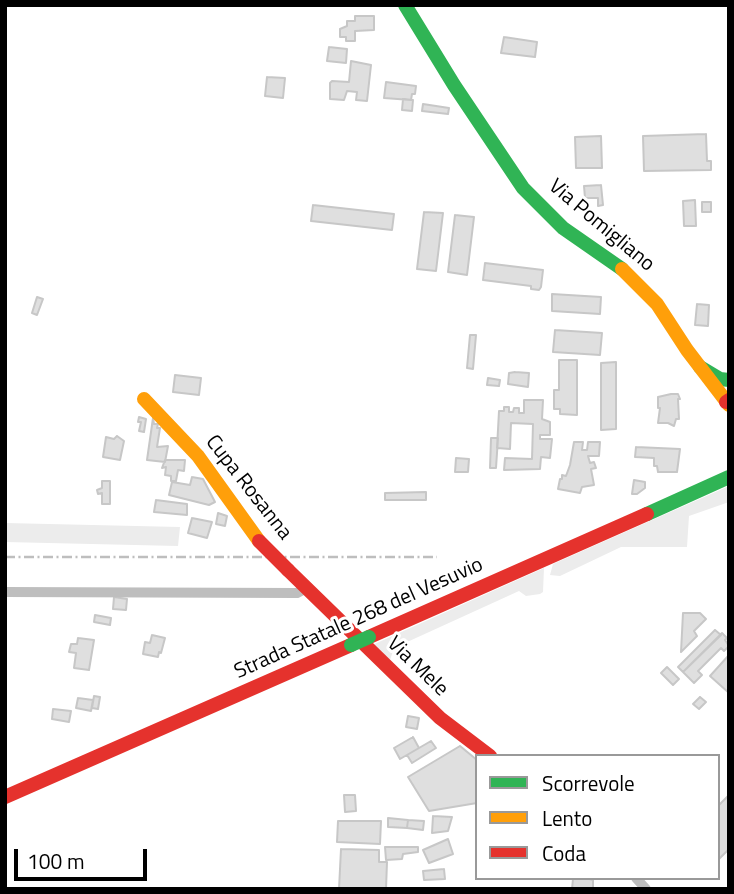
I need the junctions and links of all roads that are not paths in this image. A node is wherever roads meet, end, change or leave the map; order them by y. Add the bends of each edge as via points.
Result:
1 (405, 5) edge
2 (700, 367) junction
3 (729, 380) edge
4 (144, 398) dead end
5 (728, 403) edge
6 (729, 477) edge
7 (308, 587) junction
8 (5, 592) edge
9 (321, 601) joint
10 (487, 754) edge
11 (5, 797) edge

1 - 2 main road, Via Pomigliano via 523,188 563,228 642,287
2 - 3 main road
2 - 5 main road, Via Pomigliano
4 - 7 main road, Cupa Rosanna, bridge via 198,456 259,541
6 - 11 main road, Strada Statale 268 del Vesuvio, bridge
7 - 8 street via 297,593
7 - 9 main road, Cupa Rosanna
9 - 10 main road, Via Mele via 440,718

